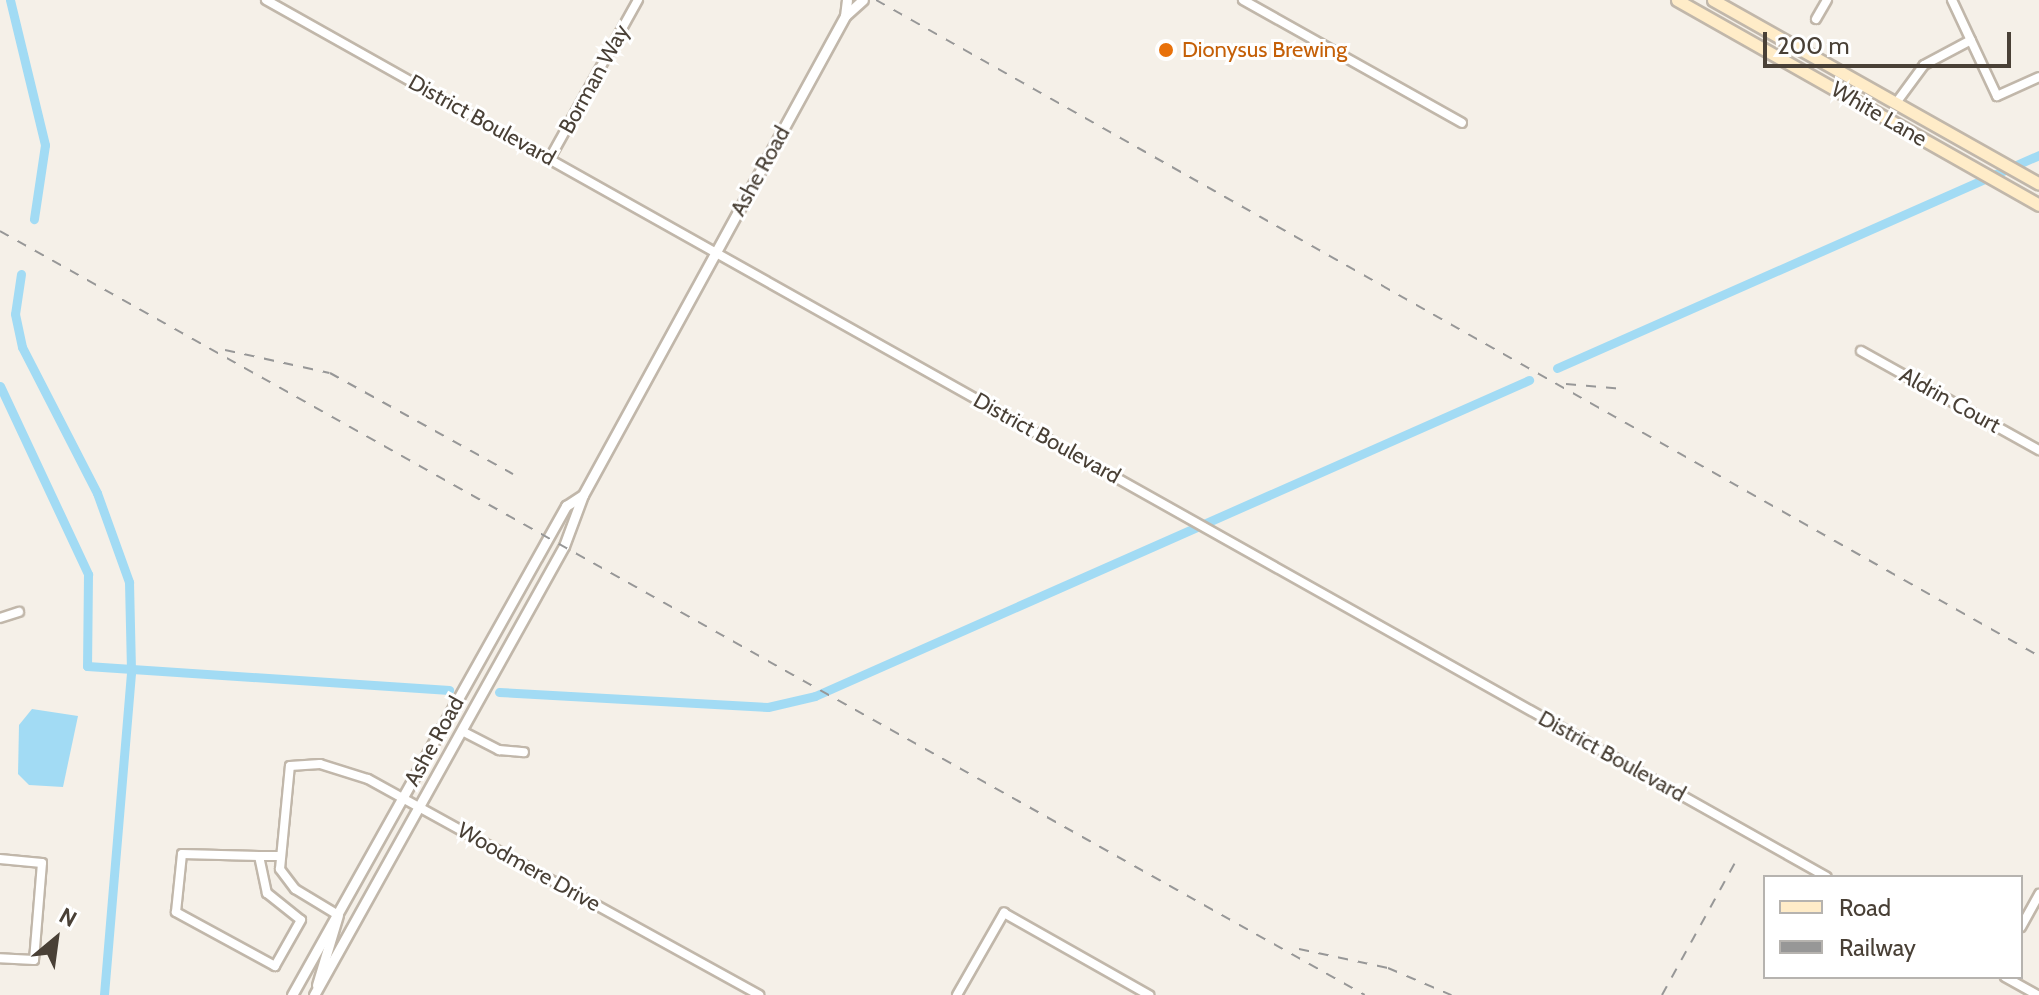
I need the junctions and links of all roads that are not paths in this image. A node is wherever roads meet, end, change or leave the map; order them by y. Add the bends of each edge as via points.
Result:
1 (266, 0) edge
2 (638, 0) edge
3 (847, 0) edge
4 (863, 0) edge
5 (1243, 0) edge
6 (1677, 0) edge
7 (1713, 0) edge
8 (1827, 0) edge
9 (1952, 0) edge
10 (845, 16) junction
11 (1816, 19) dead end
12 (1971, 40) junction
13 (2039, 77) edge
14 (1823, 82) junction
15 (1896, 103) junction
16 (1462, 123) dead end
17 (550, 158) junction
18 (2039, 184) edge
19 (2039, 202) edge
20 (717, 251) junction
21 (1861, 351) dead end
22 (2039, 450) edge
23 (583, 495) junction
24 (19, 612) dead end
25 (0, 618) edge
26 (462, 731) junction
27 (524, 752) dead end
28 (403, 797) junction
29 (420, 806) junction
30 (259, 856) junction
31 (280, 856) junction
32 (0, 859) edge
33 (1823, 875) edge
34 (2039, 894) edge
35 (338, 915) junction
36 (2023, 923) edge
37 (0, 958) edge
38 (2022, 991) edge
39 (315, 994) edge
40 (292, 995) edge
41 (759, 995) edge
42 (957, 995) edge
43 (1149, 995) edge
44 (2037, 995) edge

1 - 17 street, District Boulevard
2 - 17 street, Borman Way
3 - 10 street, Ashe Road
4 - 10 street, Ashe Road
5 - 16 street
6 - 14 main road, White Lane
7 - 15 main road, White Lane
8 - 11 street
9 - 12 street
10 - 20 street, Ashe Road
12 - 13 street via 1997,96
12 - 15 street via 1924,65
14 - 15 main road via 1883,107
14 - 19 main road, White Lane
15 - 18 main road, White Lane
17 - 20 street, District Boulevard
20 - 23 street, Ashe Road
20 - 33 street, District Boulevard
21 - 22 street, Aldrin Court
23 - 26 street, Ashe Road via 579,516
23 - 28 street, Ashe Road via 566,506
24 - 25 street
26 - 27 street via 499,750
26 - 29 street, Ashe Road
28 - 29 street, Woodmere Drive
28 - 31 street, Woodmere Drive via 320,764 290,766
28 - 35 street, Ashe Road
29 - 39 street, Ashe Road
29 - 41 street, Woodmere Drive
30 - 30 street via 182,854 176,912 275,966 301,920 267,893
30 - 31 street
31 - 35 street via 286,881
32 - 37 street via 42,863 34,960
34 - 36 street
35 - 39 street
35 - 40 street, Ashe Road
38 - 44 street
42 - 43 street via 1004,913

